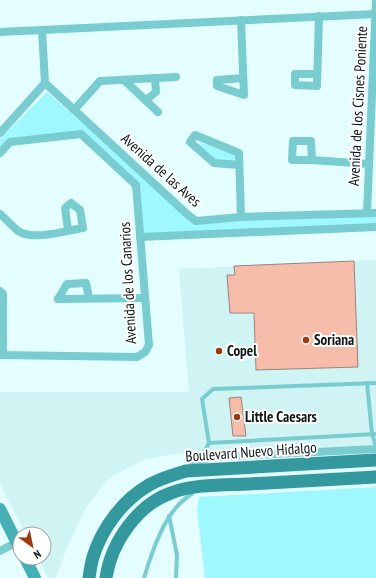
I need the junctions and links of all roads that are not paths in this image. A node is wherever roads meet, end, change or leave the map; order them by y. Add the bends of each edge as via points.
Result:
1 (376, 0) edge
2 (376, 14) edge
3 (318, 16) junction
4 (241, 20) junction
5 (42, 30) junction
6 (0, 32) edge
7 (317, 74) dead end
8 (176, 77) dead end
9 (155, 78) junction
10 (243, 78) dead end
11 (124, 80) junction
12 (45, 83) junction
13 (146, 100) junction
14 (74, 110) junction
15 (158, 112) dead end
16 (90, 125) junction
17 (0, 133) edge
18 (82, 134) junction
19 (10, 142) junction
20 (0, 153) edge
21 (312, 160) dead end
22 (369, 164) junction
23 (239, 166) junction
24 (148, 178) junction
25 (136, 185) junction
26 (367, 213) junction
27 (376, 213) edge
28 (0, 214) edge
29 (241, 217) junction
30 (196, 221) junction
31 (376, 227) edge
32 (68, 230) dead end
33 (192, 234) junction
34 (140, 237) junction
35 (1, 296) edge
36 (89, 298) junction
37 (145, 298) junction
38 (1, 355) edge
39 (368, 383) junction
40 (376, 383) edge
41 (374, 434) edge
42 (209, 443) junction
43 (375, 453) edge
44 (200, 460) junction
45 (186, 470) junction
46 (374, 478) edge
47 (201, 486) junction
48 (0, 509) edge
49 (170, 516) junction
50 (12, 533) edge
51 (12, 547) edge
52 (0, 551) edge
53 (29, 566) edge
54 (34, 578) edge
55 (88, 578) edge
56 (106, 578) edge
57 (144, 578) edge
58 (176, 578) edge

1 - 2 street, Avenida de los Cisnes Poniente
2 - 3 street
2 - 22 street, Avenida de los Cisnes Poniente
3 - 4 street
3 - 7 street
4 - 5 street
4 - 10 street
5 - 6 street
5 - 12 street
8 - 9 street
9 - 11 street
9 - 13 street via 156,92
11 - 13 street
11 - 14 street via 100,81
12 - 14 street, Avenida de las Aves
12 - 17 street
13 - 15 street
14 - 16 street, Avenida de las Aves
16 - 18 street
16 - 24 street, Avenida de las Aves
17 - 19 street
18 - 19 street
18 - 25 street, Avenida de las Aves
19 - 20 street
21 - 22 street
22 - 26 street, Avenida de los Cisnes Poniente
23 - 23 street via 239,153 195,135 190,142 214,163
23 - 29 street
24 - 25 street
24 - 30 street, Avenida de las Aves
25 - 34 street, Avenida de los Canarios
26 - 27 street, Avenida de las Aves
26 - 29 street, Avenida de las Aves
28 - 32 street via 26,235 35,236
29 - 30 street, Avenida de las Aves
30 - 33 street
31 - 33 street
33 - 34 street
34 - 37 street, Avenida de los Canarios
35 - 38 street
36 - 36 street via 86,283 66,284 58,299
36 - 37 street
37 - 38 street, Avenida de los Canarios via 149,345 145,352 137,357
39 - 40 lane
39 - 41 lane
39 - 42 lane via 213,389 202,399
41 - 42 lane
41 - 43 lane
42 - 44 lane
43 - 44 street via 214,457
43 - 45 main road, Boulevard Nuevo Hidalgo
43 - 46 street
44 - 45 street
45 - 55 main road, Boulevard Nuevo Hidalgo via 148,486 126,503 100,538
46 - 47 main road, Boulevard Nuevo Hidalgo
47 - 49 lane via 186,497
47 - 56 main road, Boulevard Nuevo Hidalgo via 171,492 136,516 115,546 107,566
48 - 50 main road
49 - 57 lane
49 - 58 lane via 177,555
51 - 52 street
53 - 54 main road

